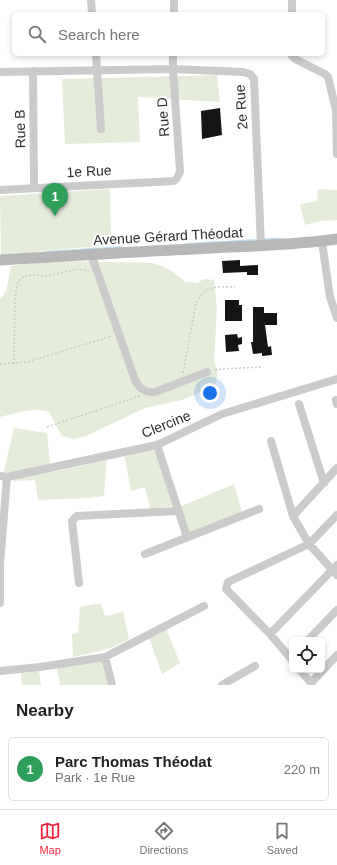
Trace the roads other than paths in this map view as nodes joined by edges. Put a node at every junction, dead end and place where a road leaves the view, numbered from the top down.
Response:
1 (90, 0) edge
2 (174, 0) edge
3 (292, 0) edge
4 (92, 12) edge
5 (174, 12) edge
6 (292, 12) edge
7 (96, 56) edge
8 (173, 56) edge
9 (292, 56) edge
10 (173, 69) junction
11 (98, 70) junction
12 (33, 71) junction
13 (0, 72) edge
14 (336, 110) edge
15 (101, 129) dead end
16 (337, 154) edge
17 (178, 178) joint
18 (34, 187) junction
19 (0, 190) edge
20 (337, 239) edge
21 (322, 242) junction
22 (262, 246) junction
23 (91, 254) junction
24 (0, 260) edge
25 (337, 318) edge
26 (207, 372) road end
27 (337, 380) edge
28 (299, 404) dead end
29 (272, 441) dead end
30 (157, 445) junction
31 (337, 468) edge
32 (4, 476) edge
33 (324, 483) junction
34 (259, 510) dead end
35 (178, 511) junction
36 (337, 515) edge
37 (293, 516) junction
38 (187, 537) junction
39 (309, 544) junction
40 (145, 554) dead end
41 (335, 570) edge
42 (79, 583) dead end
43 (0, 603) edge
44 (204, 606) dead end
45 (337, 610) edge
46 (270, 634) junction
47 (311, 637) edge
48 (289, 656) edge
49 (337, 656) edge
50 (105, 657) junction
51 (255, 666) dead end
52 (325, 668) edge
53 (0, 671) edge
54 (303, 673) edge
55 (321, 673) edge
56 (112, 685) edge
57 (222, 685) edge

1 - 4 street
2 - 5 street
3 - 6 street
7 - 11 street
8 - 10 street, Rue D
9 - 14 street
10 - 11 street, 2e Rue
10 - 17 street, Rue D
10 - 22 street, 2e Rue
11 - 12 street, 2e Rue
11 - 15 street
12 - 13 street, 2e Rue
12 - 18 street, Rue B
14 - 16 street
17 - 18 street, 1e Rue
18 - 19 street, 1e Rue
20 - 21 street, Avenue Gérard Théodat
21 - 22 street, Avenue Gérard Théodat
21 - 25 street
22 - 23 street, Avenue Gérard Théodat
23 - 24 street, Avenue Gérard Théodat
23 - 26 street
27 - 30 street, Clercine
28 - 33 street
29 - 37 street
30 - 32 street, Clercine
30 - 35 street
31 - 33 street
32 - 43 street
33 - 37 street
34 - 38 street
35 - 38 street
35 - 42 street
36 - 39 street
37 - 39 street
38 - 40 street
39 - 41 street
39 - 46 street
41 - 46 street
44 - 50 street
45 - 47 street
46 - 48 street
49 - 52 street
50 - 53 street
50 - 56 street
51 - 57 street
54 - 55 street

